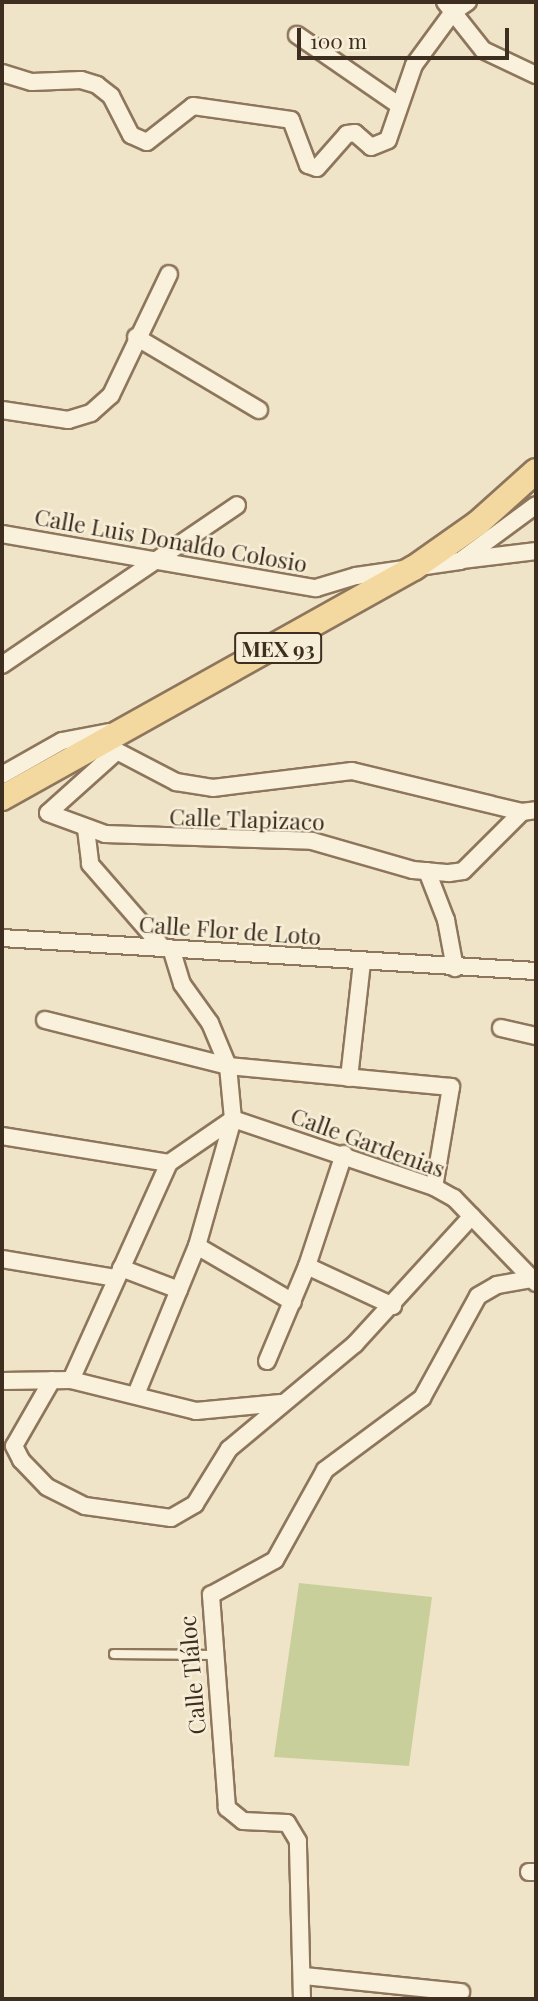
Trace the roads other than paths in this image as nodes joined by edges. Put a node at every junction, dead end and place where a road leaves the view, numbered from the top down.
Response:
1 (468, 2) edge
2 (449, 7) edge
3 (297, 35) dead end
4 (2, 73) edge
5 (536, 75) edge
6 (397, 104) junction
7 (169, 274) dead end
8 (136, 337) junction
9 (2, 410) edge
10 (258, 410) dead end
11 (536, 471) edge
12 (237, 505) dead end
13 (536, 505) edge
14 (2, 534) edge
15 (536, 551) edge
16 (460, 561) junction
17 (155, 562) junction
18 (414, 568) junction
19 (2, 665) edge
20 (113, 741) junction
21 (3, 787) edge
22 (529, 811) edge
23 (86, 828) junction
24 (427, 871) junction
25 (2, 939) edge
26 (167, 949) junction
27 (362, 962) junction
28 (455, 968) junction
29 (536, 971) edge
30 (45, 1020) dead end
31 (501, 1028) dead end
32 (536, 1036) edge
33 (228, 1066) junction
34 (349, 1078) junction
35 (233, 1119) junction
36 (2, 1136) edge
37 (344, 1154) junction
38 (169, 1163) junction
39 (434, 1187) junction
40 (472, 1216) junction
41 (197, 1246) junction
42 (2, 1259) edge
43 (307, 1266) junction
44 (118, 1273) junction
45 (534, 1281) edge
46 (179, 1290) junction
47 (293, 1302) junction
48 (393, 1306) junction
49 (267, 1361) dead end
50 (52, 1380) junction
51 (71, 1380) junction
52 (2, 1381) edge
53 (137, 1392) junction
54 (281, 1403) junction
55 (114, 1654) dead end
56 (212, 1655) junction
57 (305, 1976) junction
58 (461, 1992) dead end
59 (302, 1999) edge

1 - 2 street
2 - 5 street
2 - 6 street
3 - 6 street
4 - 6 street
7 - 8 street
8 - 9 street
8 - 10 street
11 - 18 main road, MEX 93
12 - 17 street
13 - 16 street
14 - 17 street, Calle Luis Donaldo Colosio
15 - 16 street, Calle Luis Donaldo Colosio
16 - 18 street, Calle Luis Donaldo Colosio
17 - 18 street, Calle Luis Donaldo Colosio
17 - 19 street
18 - 20 main road, MEX 93
20 - 21 main road, MEX 93
20 - 22 street
20 - 23 street, Calle Tlapizaco
22 - 24 street, Calle Tlapizaco
23 - 24 street, Calle Tlapizaco
23 - 26 street
24 - 28 street
25 - 26 street, Calle Flor de Loto
26 - 27 street, Calle Flor de Loto
26 - 33 street
27 - 28 street, Calle Flor de Loto
27 - 34 street
28 - 29 street, Calle Flor de Loto
30 - 33 street
31 - 32 street
33 - 34 street
33 - 35 street
34 - 39 street
35 - 37 street, Calle Gardenias
35 - 38 street
35 - 41 street
36 - 38 street
37 - 39 street, Calle Gardenias
37 - 43 street
38 - 44 street
39 - 40 street, Calle Gardenias
40 - 45 street, Calle Gardenias
40 - 48 street
41 - 46 street
41 - 47 street
42 - 44 street
43 - 47 street
43 - 48 street
44 - 46 street
44 - 51 street
45 - 56 street, Calle Tláloc
46 - 53 street
47 - 49 street
48 - 54 street
50 - 51 street
50 - 52 street
50 - 54 street
51 - 53 street
53 - 54 street
55 - 56 lane
56 - 57 street, Calle Tláloc
57 - 58 street
57 - 59 street, Calle Tláloc

